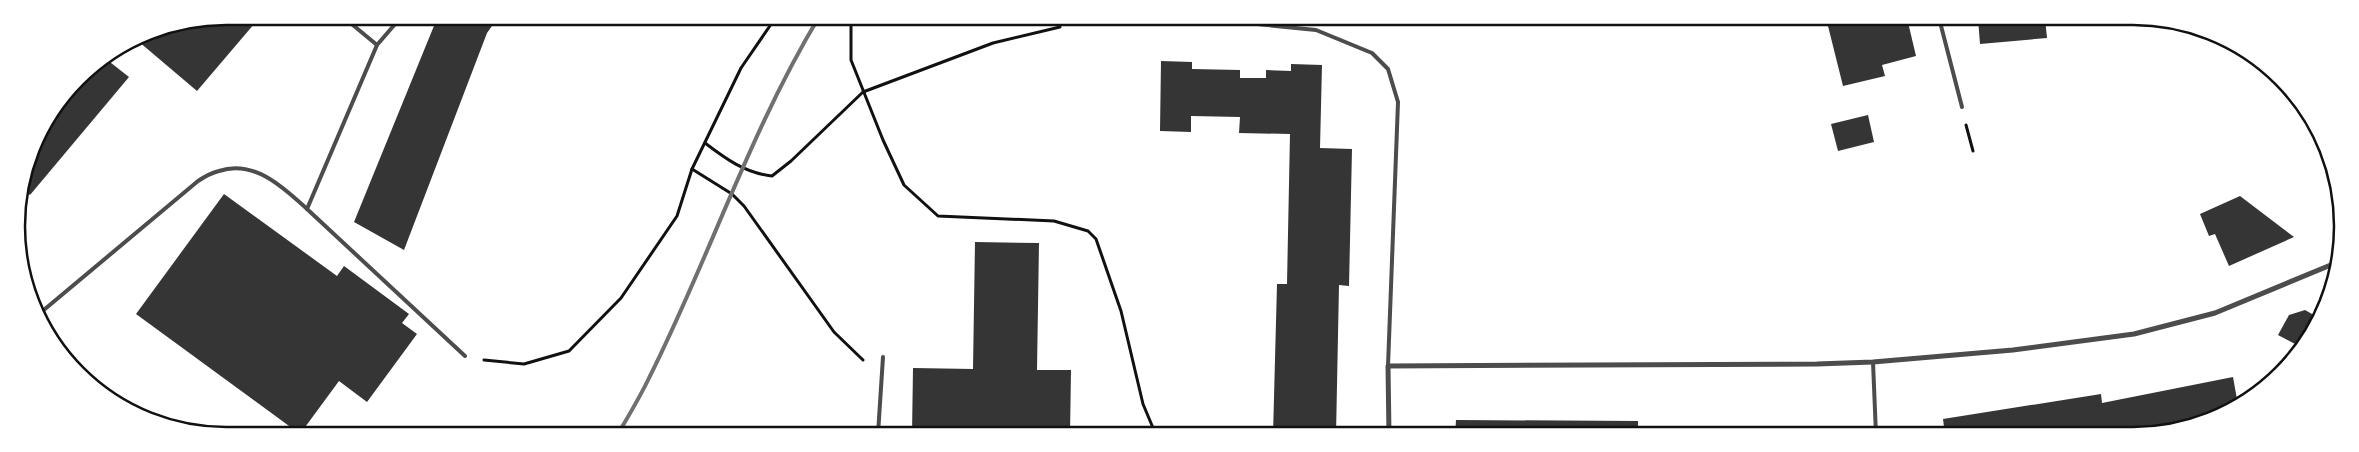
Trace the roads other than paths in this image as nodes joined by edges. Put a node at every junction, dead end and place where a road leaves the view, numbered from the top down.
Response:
1 (353, 25) edge
2 (394, 25) edge
3 (1266, 25) edge
4 (1941, 25) edge
5 (377, 45) junction
6 (1962, 107) road end
7 (307, 209) junction
8 (2330, 267) edge
9 (44, 310) edge
10 (465, 356) road end
11 (883, 357) dead end
12 (1873, 362) junction
13 (1388, 366) junction
14 (879, 427) edge
15 (1389, 427) edge
16 (1876, 427) edge

1 - 5 lane
2 - 5 lane
3 - 13 lane
4 - 6 lane
5 - 7 lane
7 - 9 lane
7 - 10 lane
8 - 12 street
11 - 14 lane
12 - 13 street
12 - 16 lane
13 - 15 street

